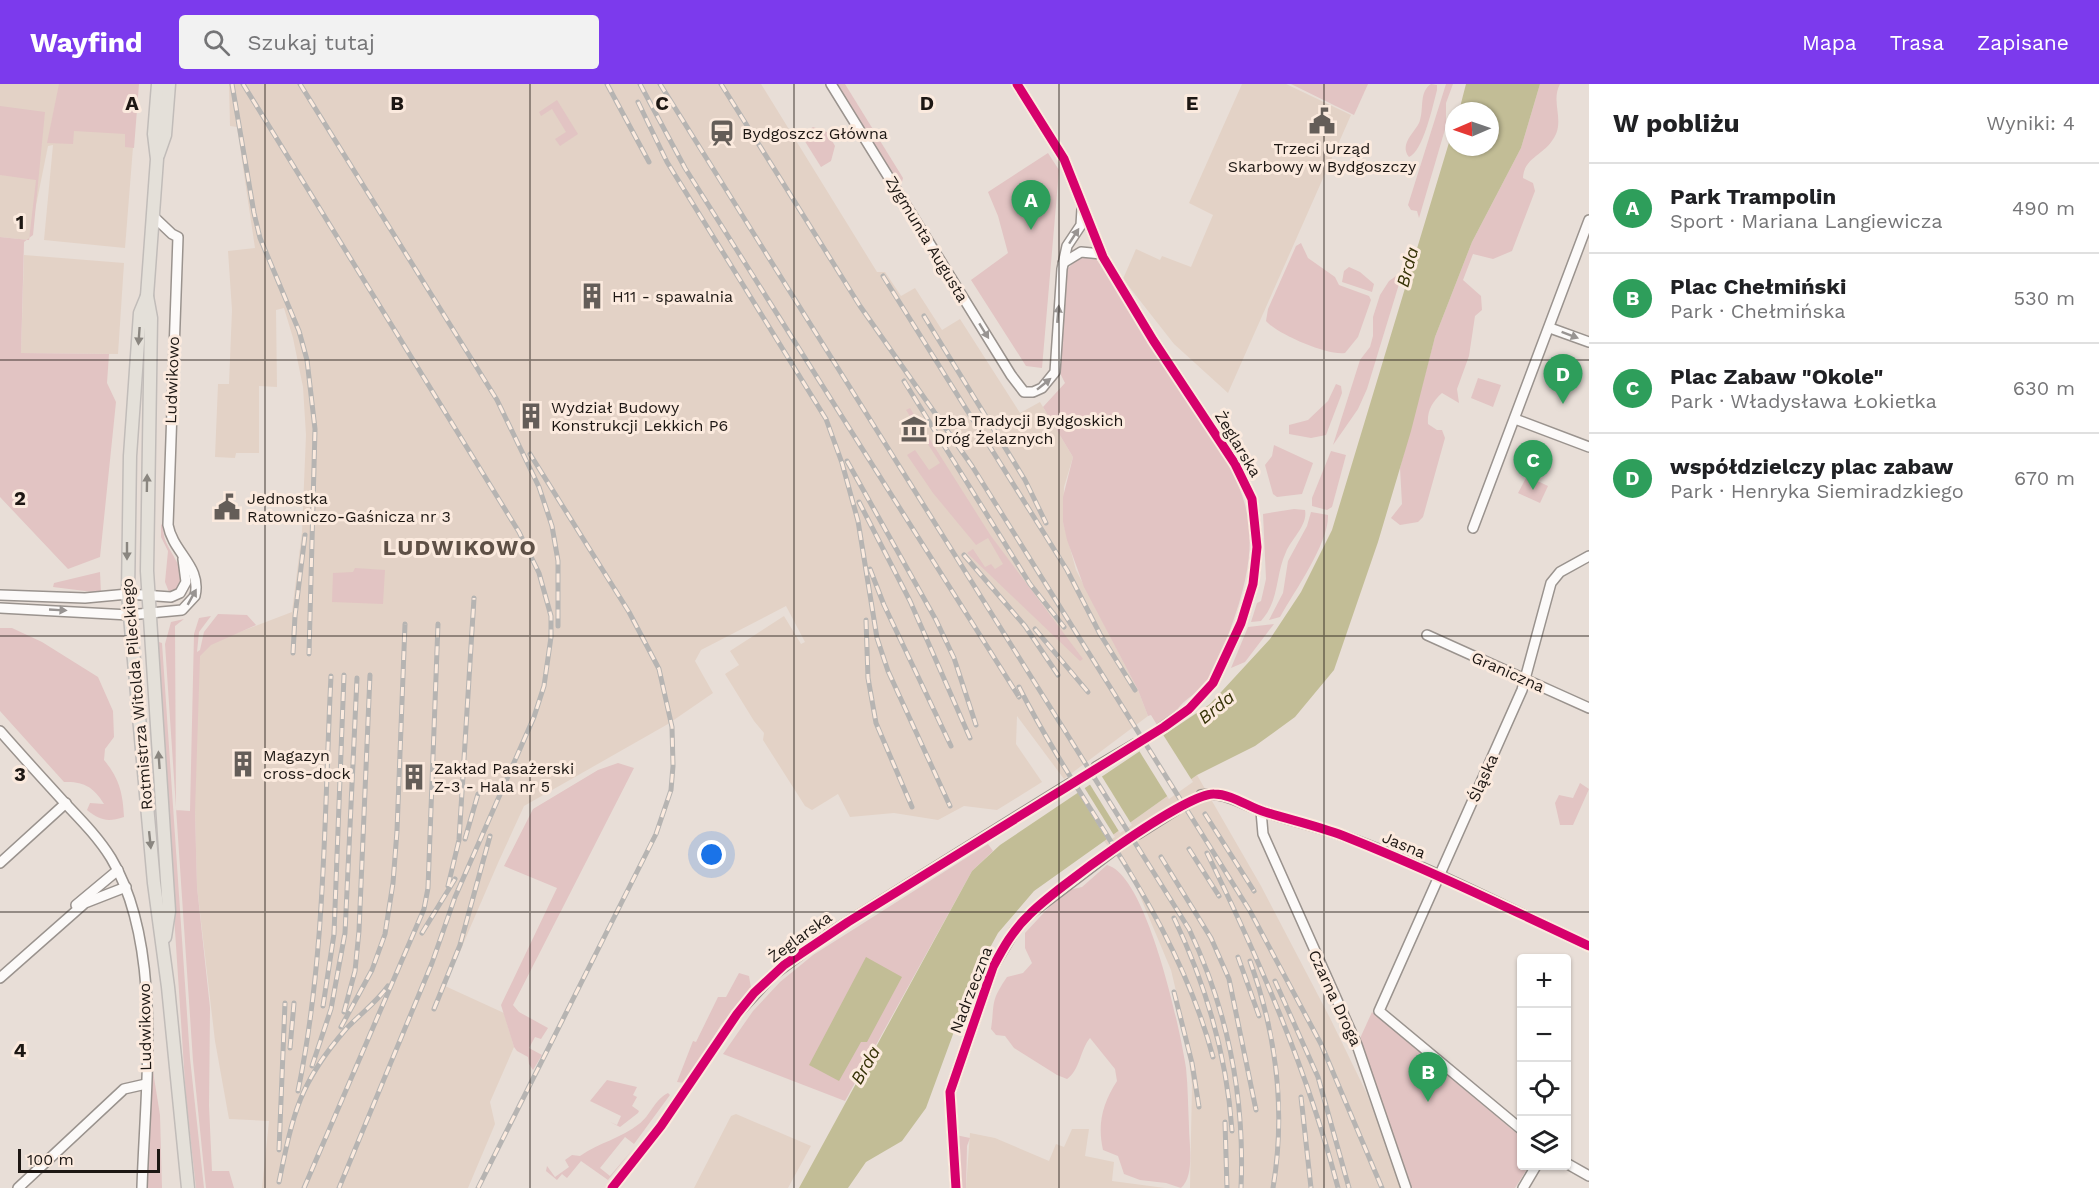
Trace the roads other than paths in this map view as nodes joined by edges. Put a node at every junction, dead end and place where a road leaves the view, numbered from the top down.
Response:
1 (158, 84) edge
2 (169, 84) edge
3 (831, 84) edge
4 (1017, 84) edge
5 (157, 159) junction
6 (1082, 209) junction
7 (153, 216) junction
8 (1589, 220) edge
9 (1587, 233) edge
10 (1102, 254) junction
11 (1063, 263) junction
12 (147, 296) junction
13 (1550, 328) junction
14 (1589, 342) edge
15 (1515, 419) junction
16 (1589, 447) edge
17 (1473, 528) dead end
18 (181, 554) junction
19 (1589, 556) edge
20 (0, 594) edge
21 (128, 594) junction
22 (148, 596) junction
23 (0, 608) edge
24 (149, 614) junction
25 (129, 615) junction
26 (1427, 635) dead end
27 (1526, 681) junction
28 (1589, 708) edge
29 (1160, 729) tunnel mouth
30 (0, 731) edge
31 (1135, 744) tunnel mouth
32 (1096, 767) tunnel mouth
33 (1072, 782) tunnel mouth
34 (1201, 795) tunnel mouth
35 (66, 803) junction
36 (1176, 810) tunnel mouth
37 (1261, 811) junction
38 (1138, 834) tunnel mouth
39 (1114, 850) tunnel mouth
40 (0, 863) edge
41 (118, 870) junction
42 (1439, 876) junction
43 (126, 886) junction
44 (70, 914) junction
45 (1589, 946) edge
46 (164, 950) junction
47 (0, 978) edge
48 (146, 1084) junction
49 (1517, 1127) edge
50 (1571, 1166) edge
51 (1534, 1170) edge
52 (1589, 1176) edge
53 (18, 1188) edge
54 (142, 1188) edge
55 (188, 1188) edge
56 (612, 1188) edge
57 (956, 1188) edge
58 (1406, 1188) edge
59 (1523, 1188) edge

1 - 5 main road, Rotmistrza Witolda Pileckiego
2 - 5 main road, Rotmistrza Witolda Pileckiego
3 -> 11 street, Zygmunta Augusta
4 - 6 street, Żeglarska
5 - 7 main road, Rotmistrza Witolda Pileckiego
6 - 10 street, Żeglarska
11 -> 6 street
7 - 12 main road, Rotmistrza Witolda Pileckiego
7 - 18 street, Ludwikowo
8 - 9 street
9 - 13 street
10 - 11 street
10 - 29 street, Żeglarska
12 -> 21 main road, Rotmistrza Witolda Pileckiego
22 -> 12 main road, Rotmistrza Witolda Pileckiego
13 -> 14 street
13 - 15 street
15 - 16 street
15 - 17 street
18 - 22 street, Ludwikowo
24 -> 18 street, Ludwikowo
19 - 27 street, Śląska
20 - 21 street, Ludwikowo
21 - 22 street, Ludwikowo
21 - 25 main road, Rotmistrza Witolda Pileckiego
22 - 24 main road, Rotmistrza Witolda Pileckiego
23 -> 25 street, Ludwikowo
24 - 25 street, Ludwikowo
46 -> 24 main road, Rotmistrza Witolda Pileckiego
25 -> 46 main road, Rotmistrza Witolda Pileckiego
26 - 27 street, Graniczna
27 - 28 street, Graniczna
27 - 42 street, Śląska
30 - 35 street, Ludwikowo
31 - 32 street
33 - 56 street, Żeglarska
34 - 37 street, Jasna
35 - 40 street
35 - 41 street, Ludwikowo
36 - 38 street
37 - 42 street, Jasna
37 - 58 street, Czarna Droga
39 - 57 street, Nadrzeczna
41 - 43 street, Ludwikowo
41 - 44 street
42 - 45 street, Jasna
42 - 49 street, Śląska
43 - 44 street
43 - 48 street, Ludwikowo
44 - 47 street
46 - 55 main road, Rotmistrza Witolda Pileckiego
48 - 53 street
48 - 54 street, Ludwikowo
50 - 52 street
51 - 59 street

